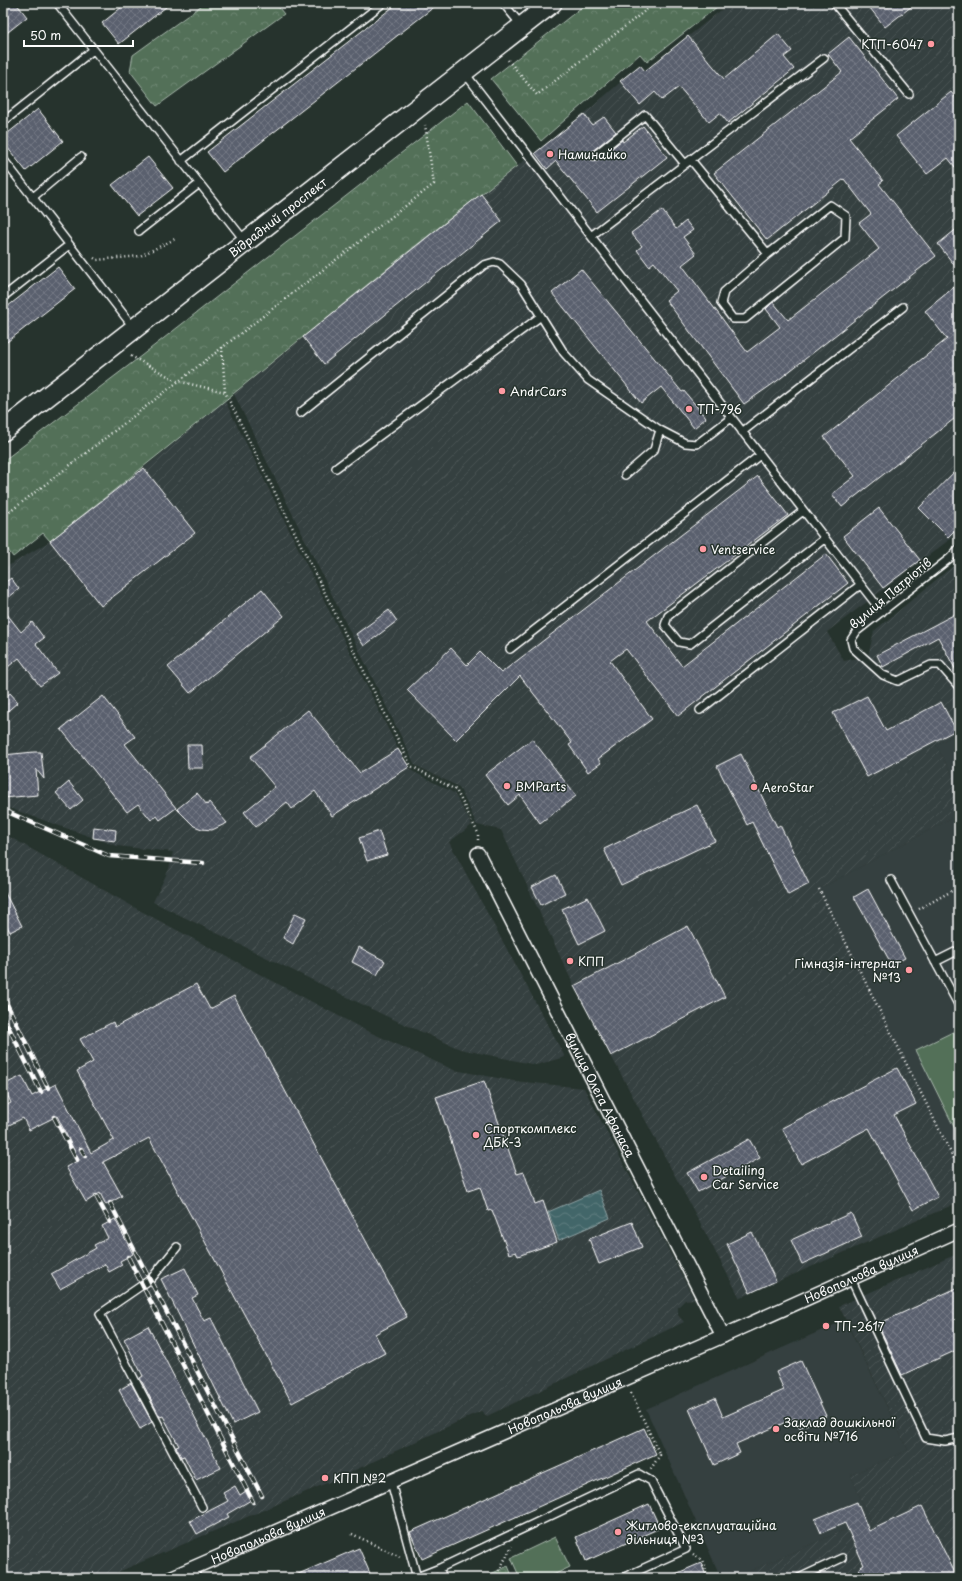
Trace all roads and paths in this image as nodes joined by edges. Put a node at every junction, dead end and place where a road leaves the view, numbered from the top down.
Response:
1 (57, 3) edge
2 (383, 3) edge
3 (503, 3) edge
4 (552, 3) edge
5 (655, 3) edge
6 (834, 3) edge
7 (523, 26) junction
8 (93, 50) junction
9 (824, 58) dead end
10 (508, 60) dead end
11 (464, 72) junction
12 (909, 94) dead end
13 (3, 122) edge
14 (425, 124) dead end
15 (594, 156) dead end
16 (81, 157) dead end
17 (3, 159) edge
18 (181, 161) junction
19 (688, 162) junction
20 (199, 184) junction
21 (32, 198) junction
22 (139, 231) dead end
23 (591, 236) junction
24 (175, 239) dead end
25 (245, 241) junction
26 (69, 245) junction
27 (768, 254) junction
28 (3, 297) edge
29 (903, 307) dead end
30 (541, 316) junction
31 (135, 328) junction
32 (222, 347) junction
33 (131, 356) dead end
34 (177, 381) junction
35 (225, 392) junction
36 (300, 412) dead end
37 (731, 418) junction
38 (660, 430) junction
39 (3, 431) edge
40 (742, 432) junction
41 (760, 455) junction
42 (336, 468) dead end
43 (625, 475) dead end
44 (3, 506) edge
45 (11, 511) junction
46 (803, 511) junction
47 (3, 517) edge
48 (824, 539) junction
49 (959, 548) edge
50 (860, 585) junction
51 (882, 612) junction
52 (510, 649) dead end
53 (959, 686) edge
54 (700, 710) dead end
55 (478, 854) joint
56 (891, 880) dead end
57 (959, 887) edge
58 (819, 889) dead end
59 (909, 914) junction
60 (959, 950) edge
61 (935, 962) junction
62 (959, 1006) edge
63 (959, 1169) edge
64 (959, 1230) edge
65 (177, 1247) dead end
66 (850, 1279) junction
67 (723, 1336) junction
68 (631, 1393) dead end
69 (959, 1438) edge
70 (645, 1478) junction
71 (391, 1482) junction
72 (202, 1507) dead end
73 (520, 1531) junction
74 (352, 1534) dead end
75 (686, 1549) junction
76 (842, 1558) dead end
77 (413, 1563) junction
78 (440, 1568) junction
79 (195, 1573) edge
80 (170, 1578) edge
81 (417, 1578) edge
82 (442, 1578) edge
83 (496, 1578) edge
84 (622, 1578) edge
85 (709, 1578) edge
86 (799, 1578) edge

1 - 8 lane
2 - 18 lane
3 - 7 lane
4 - 7 main road, Відрадний проспект
5 - 10 path
6 - 12 lane
7 - 11 main road, Відрадний проспект
8 - 13 lane
8 - 18 lane
9 - 19 lane
11 - 23 lane
11 - 25 main road, Відрадний проспект
14 - 32 path
15 - 19 lane
16 - 21 lane
17 - 21 lane
18 - 20 lane
19 - 23 lane
19 - 27 lane
20 - 22 lane
20 - 25 lane
21 - 26 lane
23 - 37 lane
24 - 26 path
25 - 31 main road, Відрадний проспект
26 - 28 lane
26 - 31 lane
27 - 27 lane
29 - 40 lane
30 - 36 lane
30 - 38 lane
30 - 42 lane
31 - 39 main road, Відрадний проспект
32 - 34 path
32 - 35 path
33 - 34 path
34 - 35 path
34 - 45 path
35 - 55 path
37 - 38 lane
37 - 40 lane
38 - 43 lane
40 - 41 lane
41 - 46 lane
41 - 52 lane
44 - 45 path
45 - 47 path
46 - 48 lane
46 - 48 lane
48 - 50 lane
49 - 51 lane, вулиця Патріотів
50 - 51 lane
50 - 54 lane
51 - 53 lane, вулиця Патріотів
55 - 67 street, вулиця Олега Афанаса
56 - 59 lane
57 - 59 path
58 - 63 path
59 - 61 lane
60 - 61 lane
61 - 62 lane
64 - 66 street, Новопольова вулиця
65 - 72 lane
66 - 67 street, Новопольова вулиця
66 - 69 lane
67 - 71 street, Новопольова вулиця
68 - 70 path
70 - 73 lane
70 - 75 lane
71 - 77 lane
71 - 79 street, Новопольова вулиця
73 - 78 lane
73 - 83 path
74 - 77 path
75 - 84 lane
75 - 85 path
76 - 86 lane
77 - 81 lane
78 - 81 lane
78 - 82 lane
79 - 80 street, Новопольова вулиця

